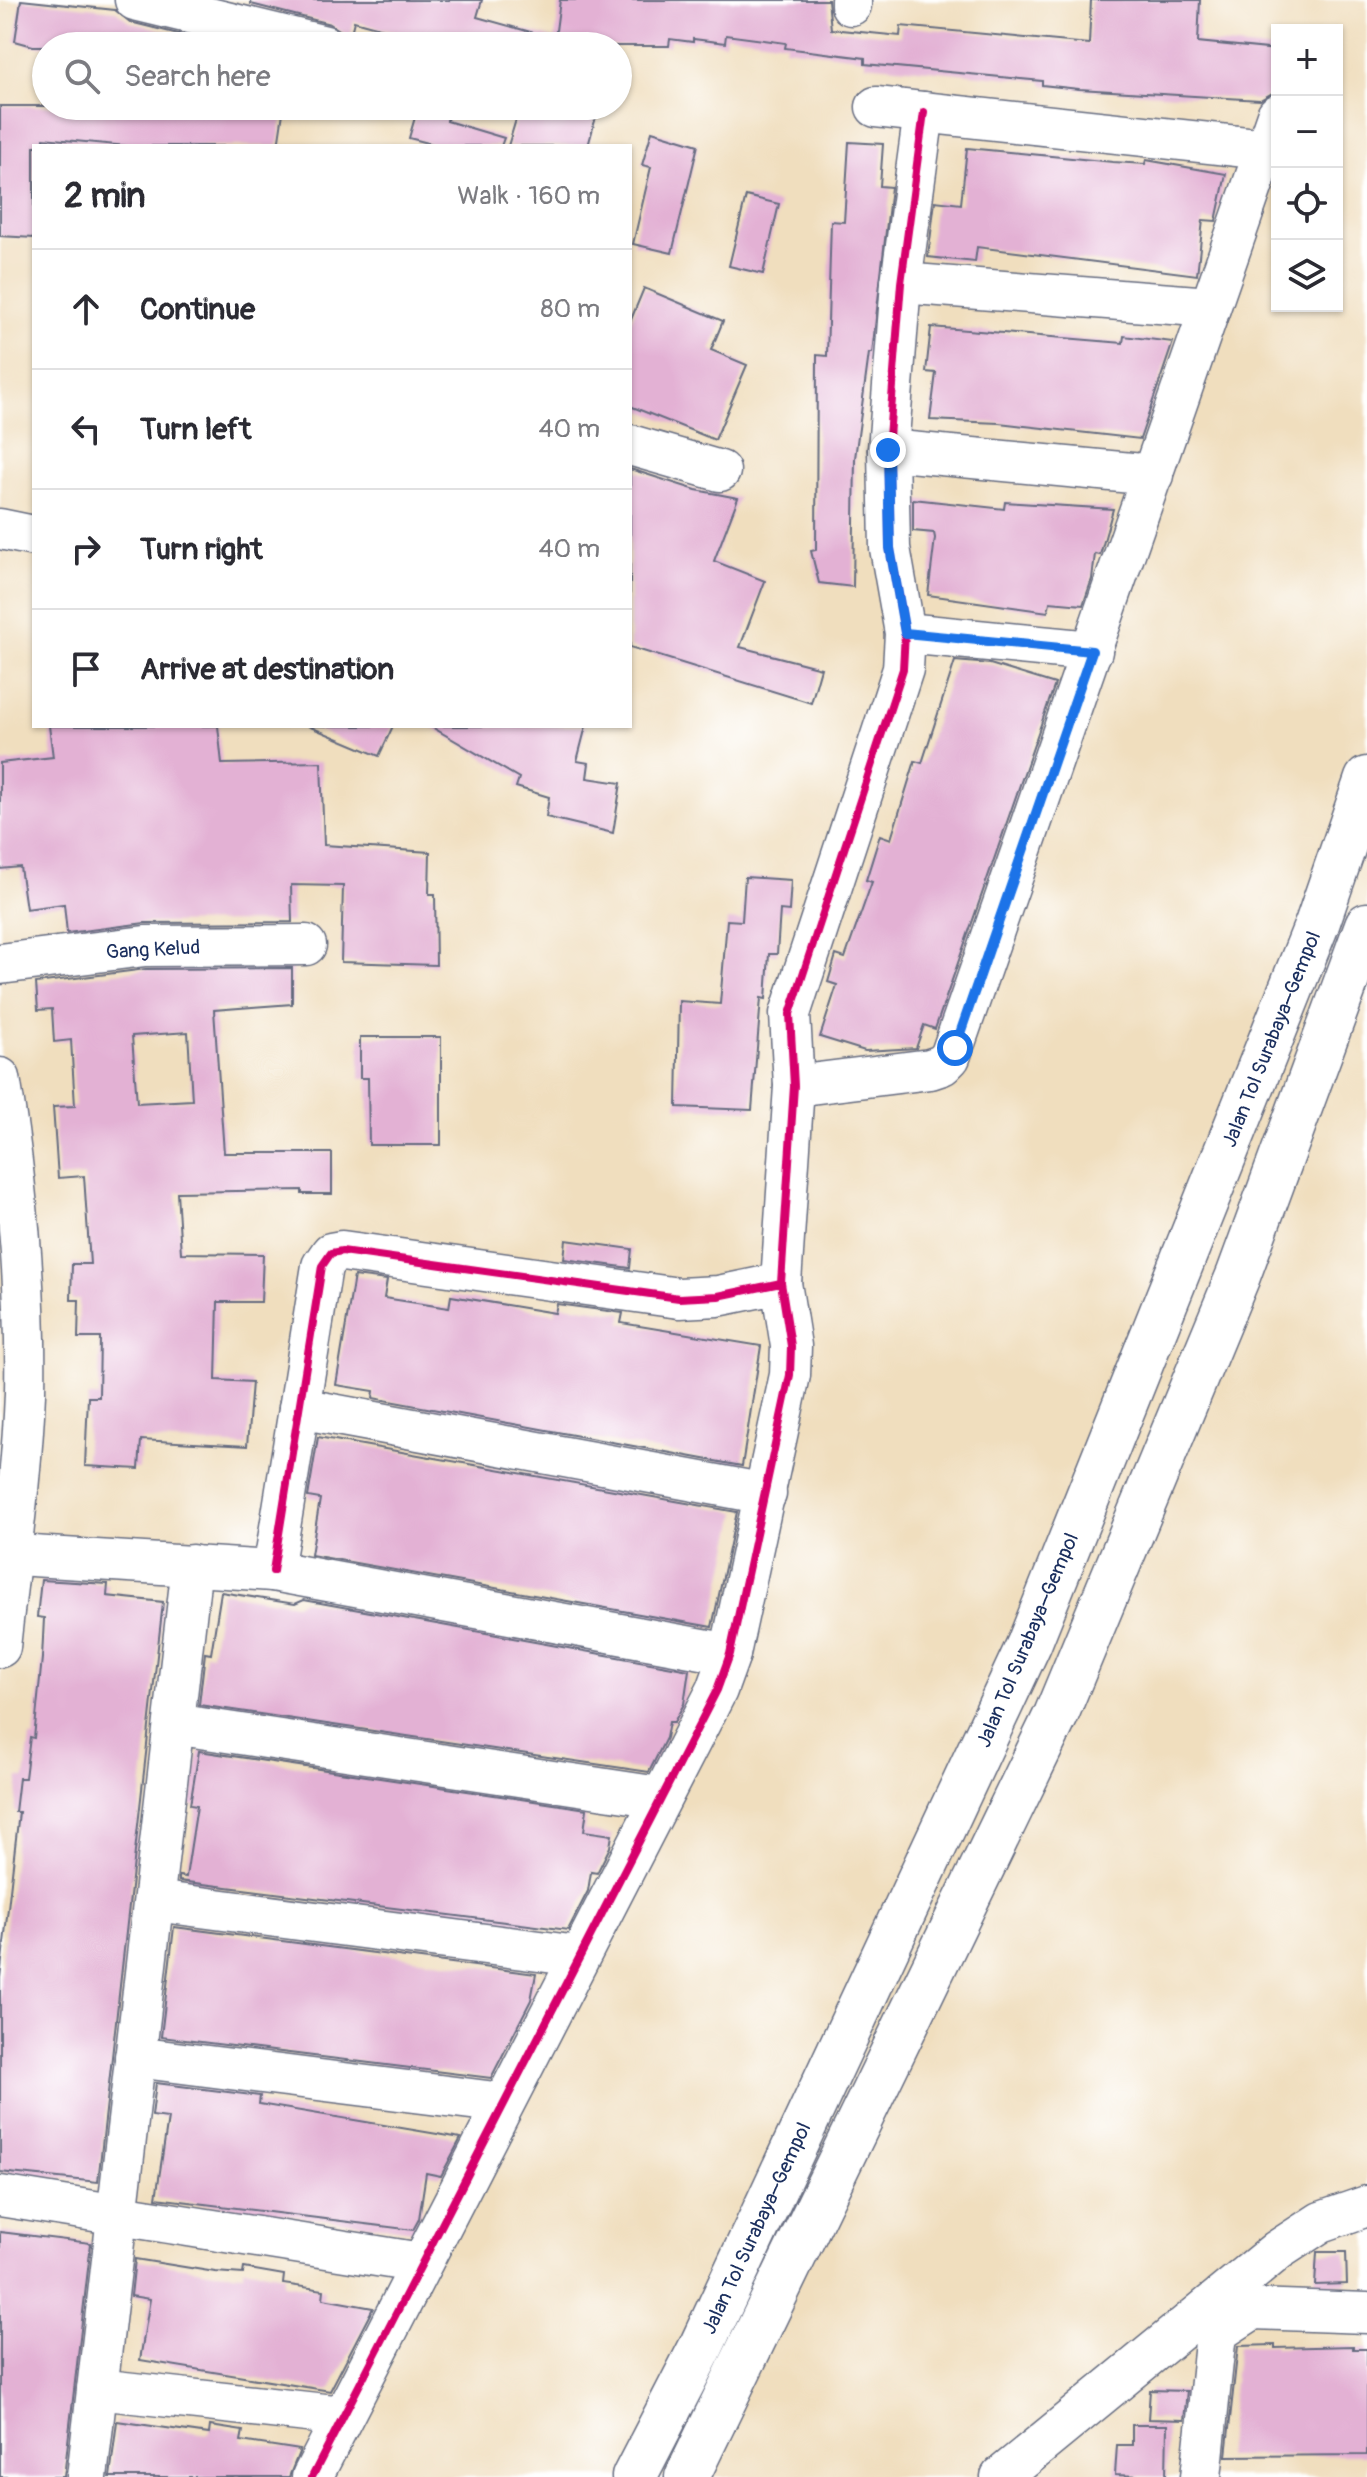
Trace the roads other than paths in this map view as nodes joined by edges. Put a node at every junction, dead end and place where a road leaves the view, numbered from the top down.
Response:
1 (135, 0) edge
2 (267, 32) edge
3 (876, 107) dead end
4 (924, 112) junction
5 (1271, 132) edge
6 (901, 283) junction
7 (1210, 307) junction
8 (632, 446) edge
9 (888, 450) junction
10 (720, 471) dead end
11 (1153, 475) junction
12 (0, 529) edge
13 (32, 536) edge
14 (905, 633) junction
15 (1092, 651) junction
16 (1367, 779) edge
17 (1367, 925) edge
18 (306, 945) dead end
19 (0, 964) edge
20 (0, 1078) edge
21 (794, 1086) junction
22 (781, 1283) junction
23 (12, 1394) edge
24 (299, 1408) junction
25 (766, 1494) junction
26 (5, 1554) edge
27 (192, 1565) junction
28 (273, 1571) junction
29 (0, 1647) edge
30 (730, 1654) junction
31 (174, 1724) junction
32 (659, 1797) junction
33 (154, 1901) junction
34 (578, 1956) junction
35 (135, 2057) junction
36 (503, 2103) junction
37 (0, 2196) edge
38 (1367, 2206) edge
39 (118, 2215) junction
40 (421, 2263) junction
41 (1367, 2313) edge
42 (1212, 2320) junction
43 (97, 2389) junction
44 (343, 2416) junction
45 (1012, 2473) edge
46 (87, 2477) edge
47 (312, 2477) edge
48 (634, 2477) edge
49 (687, 2477) edge
50 (1201, 2477) edge

1 - 2 street
3 - 4 street
4 - 5 street
4 - 6 street
5 - 7 street
6 - 7 street
6 - 9 street
7 - 11 street
8 - 10 street
9 - 11 street
9 - 14 street
11 - 15 street
12 - 13 street
14 - 15 street
14 - 21 street
15 - 21 street
16 - 48 highway, Jalan Tol Surabaya–Gempol
17 - 49 highway
18 - 19 street, Gang Kelud
20 - 23 street
21 - 22 street
22 - 24 street
22 - 25 street
23 - 26 street
24 - 25 street
24 - 28 street
25 - 30 street
26 - 27 street
26 - 29 street
27 - 28 street
27 - 31 street
28 - 30 street
30 - 32 street
31 - 32 street
31 - 33 street
32 - 34 street
33 - 34 street
33 - 35 street
34 - 36 street
35 - 36 street
35 - 39 street
36 - 40 street
37 - 39 street
38 - 42 street
39 - 40 street
39 - 43 street
40 - 44 street
41 - 42 street
42 - 45 street
42 - 50 street
43 - 44 street
43 - 46 street
44 - 47 street

